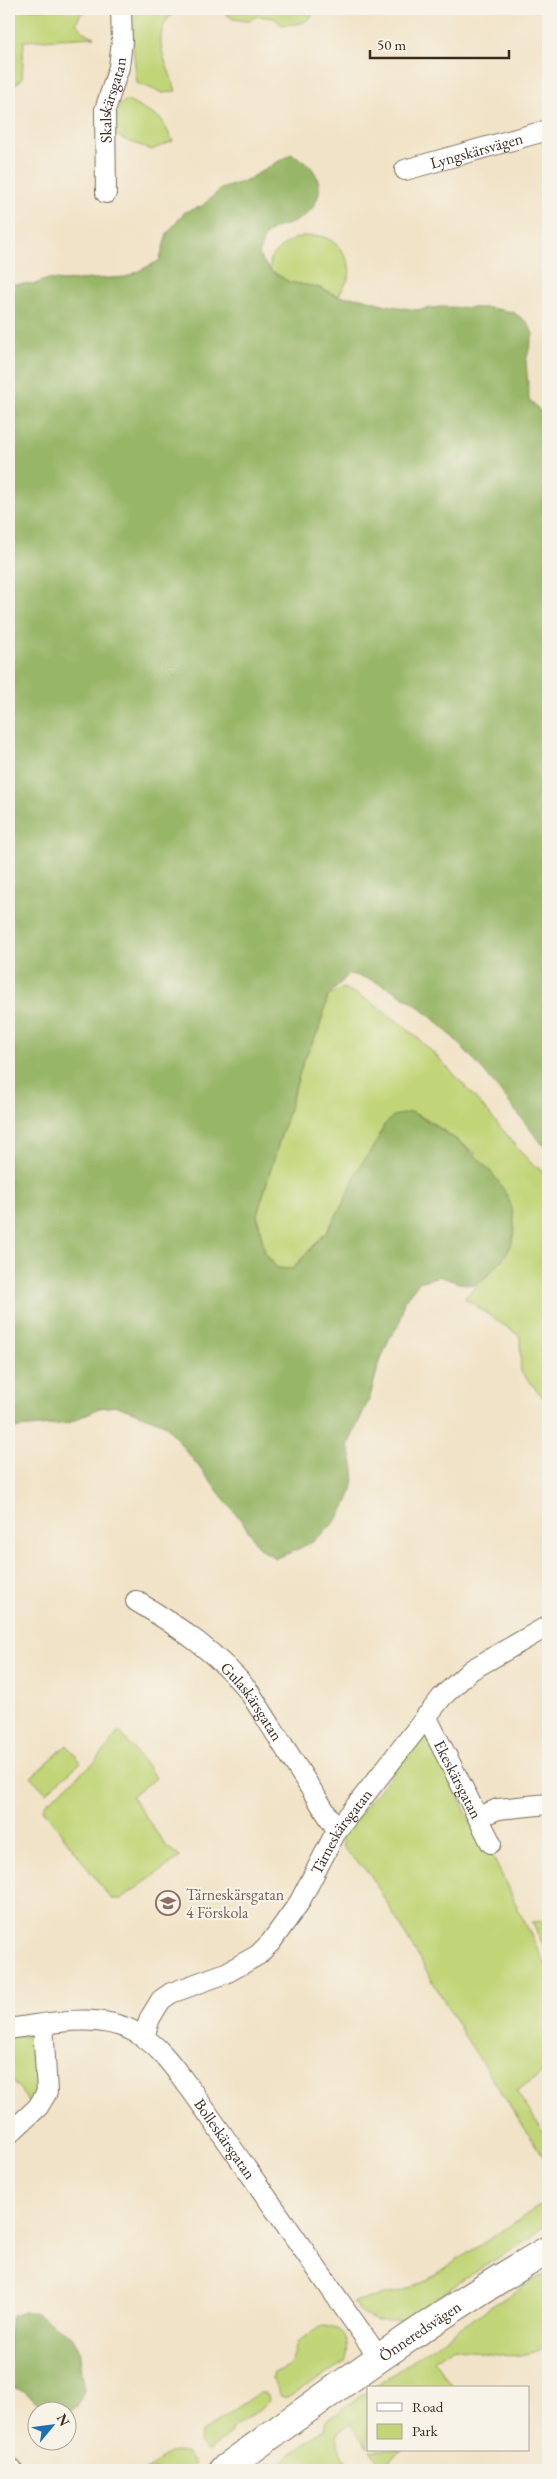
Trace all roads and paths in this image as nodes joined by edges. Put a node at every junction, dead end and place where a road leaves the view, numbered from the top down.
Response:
1 (121, 9) edge
2 (548, 130) edge
3 (405, 170) dead end
4 (106, 193) dead end
5 (136, 1601) dead end
6 (548, 1626) edge
7 (426, 1716) junction
8 (548, 1804) edge
9 (479, 1817) junction
10 (337, 1830) junction
11 (492, 1843) dead end
12 (43, 2024) junction
13 (9, 2028) edge
14 (144, 2037) junction
15 (9, 2134) edge
16 (548, 2250) edge
17 (380, 2359) junction
18 (9, 2468) edge
19 (12, 2470) edge
20 (223, 2470) edge

1 - 4 street, Skalskärsgatan
2 - 3 street, Lyngskärsvägen
5 - 10 street, Gulaskärsgatan
6 - 7 street, Tärneskärsgatan
7 - 9 street, Ekeskärsgatan
7 - 10 street, Tärneskärsgatan
8 - 9 street
9 - 11 street, Ekeskärsgatan
10 - 14 street, Tärneskärsgatan
12 - 13 street, Bolleskärsgatan
12 - 14 street, Bolleskärsgatan
12 - 15 street
14 - 17 street, Bolleskärsgatan
16 - 17 street, Önneredsvägen
17 - 20 street, Önneredsvägen
18 - 19 street

